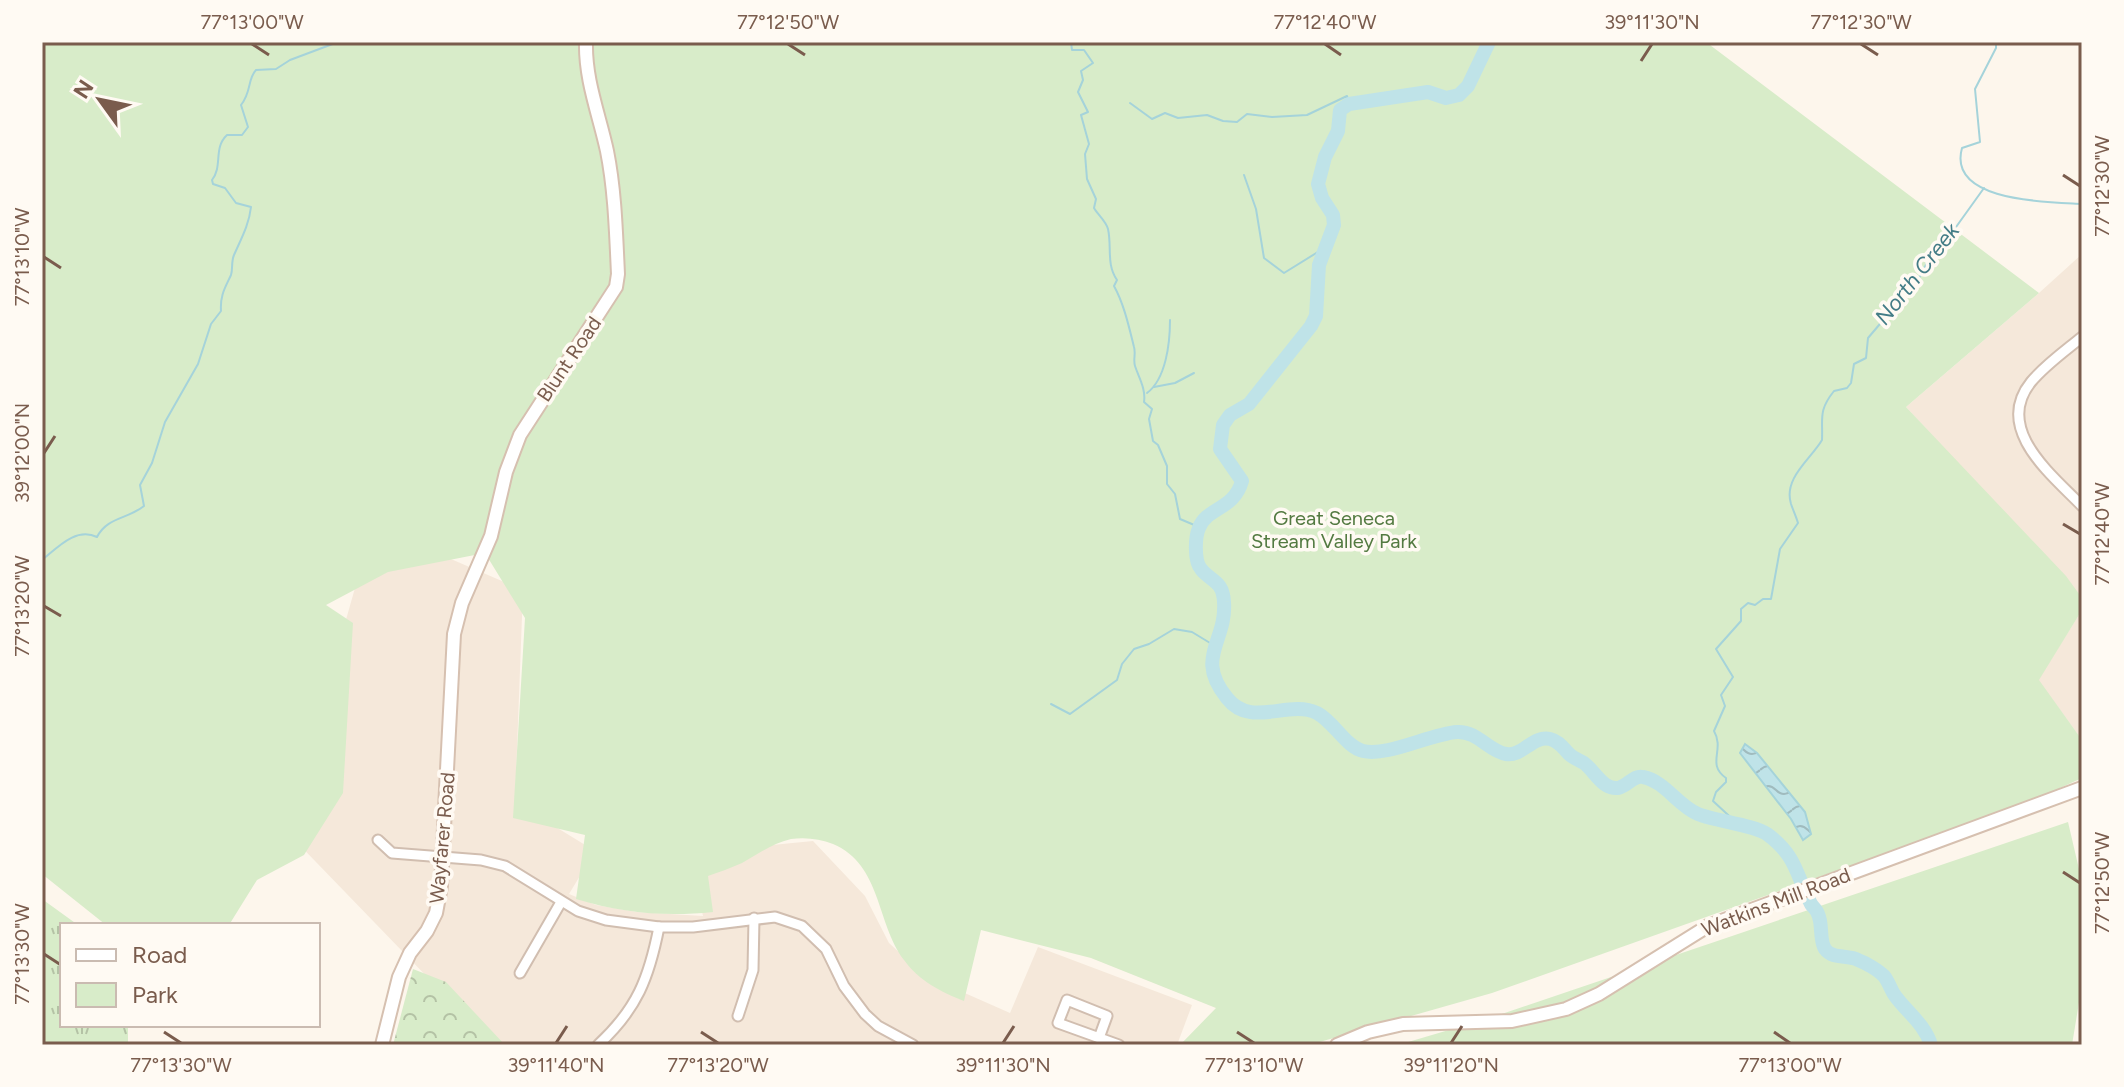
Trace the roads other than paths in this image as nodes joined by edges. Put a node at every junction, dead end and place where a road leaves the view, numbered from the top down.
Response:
1 (586, 42) edge
2 (2082, 337) edge
3 (2082, 506) edge
4 (452, 667) joint
5 (2082, 788) edge
6 (378, 840) dead end
7 (443, 857) junction
8 (561, 902) junction
9 (754, 918) junction
10 (659, 927) junction
11 (520, 973) dead end
12 (738, 1016) dead end
13 (1099, 1038) junction
14 (382, 1045) edge
15 (598, 1045) edge
16 (913, 1045) edge
17 (1119, 1045) edge
18 (1337, 1045) edge

1 - 4 street, Blunt Road
2 - 3 street
4 - 7 street, Wayfarer Road
5 - 18 street, Watkins Mill Road
6 - 7 street
7 - 8 street
7 - 14 street, Wayfarer Road
8 - 10 street
8 - 11 street
9 - 10 street
9 - 12 street
9 - 16 street
10 - 15 street
13 - 13 street
13 - 17 street

